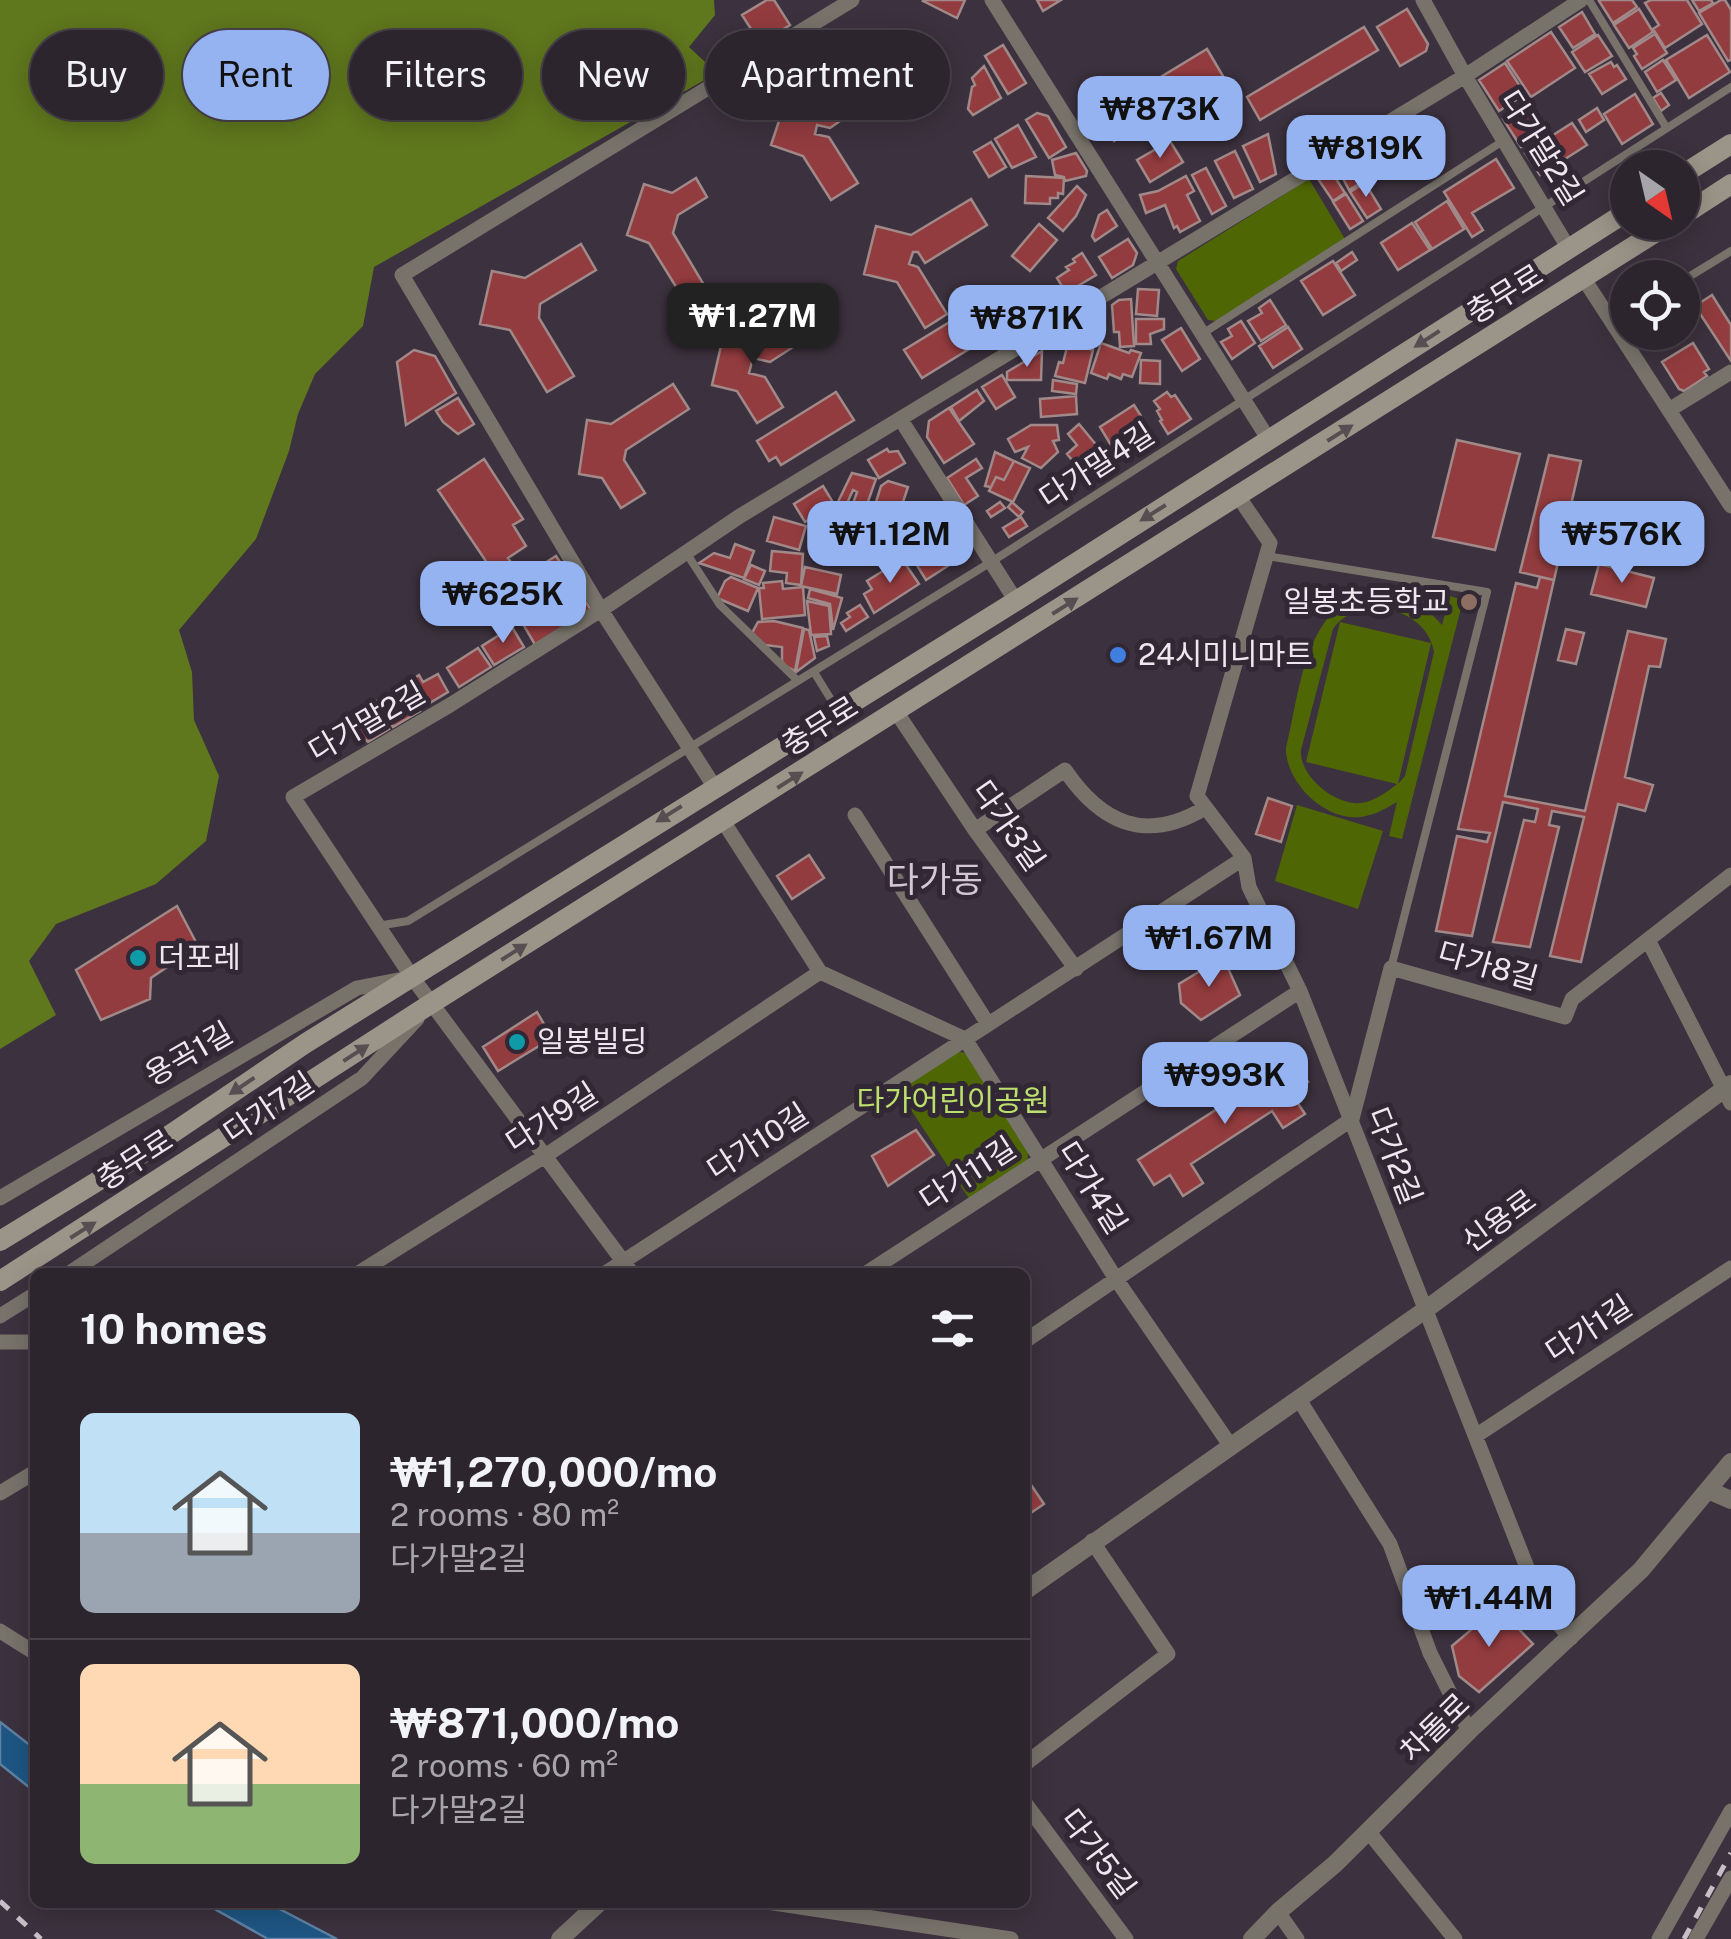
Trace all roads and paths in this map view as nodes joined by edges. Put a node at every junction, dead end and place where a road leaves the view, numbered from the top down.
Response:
1 (852, 0) edge
2 (992, 0) edge
3 (1423, 0) edge
4 (1581, 0) edge
5 (1590, 0) edge
6 (1465, 76) junction
7 (1731, 87) edge
8 (1666, 127) junction
9 (1503, 141) junction
10 (1731, 144) edge
11 (1700, 164) edge
12 (1731, 184) edge
13 (1544, 204) junction
14 (1700, 204) edge
15 (1610, 223) edge
16 (1644, 240) edge
17 (1569, 249) junction
18 (1731, 251) edge
19 (1158, 262) junction
20 (1700, 270) edge
21 (1584, 279) junction
22 (1610, 309) edge
23 (1202, 334) junction
24 (1636, 350) edge
25 (1731, 372) edge
26 (1243, 399) junction
27 (1669, 410) junction
28 (901, 420) junction
29 (1269, 440) junction
30 (1238, 496) junction
31 (1731, 506) edge
32 (686, 552) junction
33 (1267, 556) junction
34 (991, 562) junction
35 (1016, 600) junction
36 (600, 610) junction
37 (814, 672) junction
38 (798, 681) junction
39 (838, 711) junction
40 (897, 713) junction
41 (691, 747) junction
42 (714, 786) junction
43 (1205, 808) junction
44 (855, 815) dead end
45 (723, 822) junction
46 (976, 830) junction
47 (1244, 858) junction
48 (1731, 874) edge
49 (376, 926) junction
50 (1648, 940) junction
51 (1391, 968) junction
52 (1076, 969) junction
53 (820, 972) junction
54 (412, 977) junction
55 (1300, 991) junction
56 (432, 1004) junction
57 (988, 1024) junction
58 (965, 1039) junction
59 (1729, 1092) edge
60 (1352, 1119) junction
61 (545, 1156) junction
62 (1042, 1158) junction
63 (0, 1198) edge
64 (0, 1241) edge
65 (627, 1267) edge
66 (83, 1268) edge
67 (366, 1268) edge
68 (874, 1268) edge
69 (1731, 1268) edge
70 (1116, 1279) junction
71 (0, 1281) edge
72 (30, 1297) edge
73 (1425, 1310) junction
74 (0, 1316) edge
75 (1030, 1338) edge
76 (0, 1342) edge
77 (30, 1342) edge
78 (1298, 1398) junction
79 (1478, 1435) junction
80 (1230, 1445) junction
81 (1731, 1462) edge
82 (30, 1475) edge
83 (1710, 1491) junction
84 (0, 1493) edge
85 (1731, 1500) edge
86 (1092, 1541) junction
87 (1030, 1587) edge
88 (0, 1632) edge
89 (30, 1636) edge
90 (1571, 1638) junction
91 (18, 1644) junction
92 (30, 1650) edge
93 (1470, 1731) junction
94 (1030, 1760) edge
95 (1030, 1810) edge
96 (1731, 1812) edge
97 (1368, 1831) junction
98 (1731, 1878) edge
99 (594, 1908) edge
100 (824, 1908) edge
101 (1278, 1912) junction
102 (560, 1939) edge
103 (1012, 1939) edge
104 (1126, 1939) edge
105 (1252, 1939) edge
106 (1298, 1939) edge
107 (1455, 1939) edge
108 (1658, 1939) edge
109 (1696, 1939) edge

1 - 36 street
2 - 19 street
3 - 6 street, 다가말2길
4 - 6 street, 다가말2길
5 - 8 lane
6 - 9 street, 다가말2길
6 - 19 street, 다가말2길
7 - 8 lane, 다가말4길
8 - 13 lane, 다가말4길
9 - 13 street, 다가말2길
9 - 23 lane
10 - 11 main road
12 - 14 main road
13 - 17 street, 다가말2길
13 - 26 lane, 다가말4길
15 - 17 main road, 충무로
16 - 21 main road, 충무로
17 -> 29 main road, 충무로
18 - 20 lane
19 - 23 street
19 - 28 street, 다가말2길
21 - 22 street
30 -> 21 main road, 충무로
23 - 26 street
24 - 27 street
25 - 27 street
26 - 29 street
26 - 34 lane, 다가말4길
27 - 31 street
28 - 32 street, 다가말2길
28 - 34 street
29 -> 35 main road, 충무로
30 - 33 street
40 -> 30 main road, 충무로
32 - 36 street, 다가말2길
32 - 38 lane
33 - 43 street
33 - 51 lane
34 - 35 street
34 - 37 lane, 다가말4길
35 - 39 main road, 충무로
36 - 41 street
36 - 49 street, 다가말2길
37 - 38 lane, 다가말4길
37 - 39 lane
38 - 41 lane, 다가말4길
39 - 42 main road, 충무로
45 -> 40 main road, 충무로
40 - 46 street, 다가3길
41 - 42 street
41 - 49 lane, 다가말4길
42 -> 54 main road, 충무로
43 - 46 street
43 - 47 street, 다가2길
44 - 57 street
45 - 53 street
56 -> 45 main road, 충무로
46 - 52 street, 다가3길
47 - 52 street, 다가10길
47 - 55 street, 다가2길
48 - 50 street, 다가8길
49 - 54 street, 다가말2길
50 - 51 street, 다가8길
50 - 59 street
51 - 60 street, 다가8길
52 - 57 street, 다가10길
53 - 58 street
53 - 61 street, 다가9길
54 - 56 street
54 - 63 street, 용곡1길
54 -> 64 main road, 충무로
55 - 60 street, 다가2길
55 - 62 street, 다가11길
56 - 61 street
56 - 66 street, 다가7길
71 -> 56 main road, 충무로
57 - 58 street, 다가10길
58 - 62 street, 다가4길
58 - 65 street, 다가10길
59 - 73 street, 신용로
60 - 70 street
60 - 73 street, 다가2길
61 - 65 street
61 - 67 street, 다가9길
62 - 68 street, 다가11길
62 - 70 street, 다가4길
69 - 79 street, 다가1길
70 - 75 street
70 - 80 street, 다가4길
72 - 74 street
73 - 78 street, 신용로
73 - 79 street, 다가2길
76 - 77 street
78 - 80 street, 신용로
78 - 93 street
79 - 90 street, 다가2길
80 - 86 street, 신용로
81 - 83 street, 차돌로
82 - 84 street
83 - 85 street
83 - 90 street, 차돌로
86 - 87 street, 신용로
86 - 94 street
88 - 91 street
89 - 91 street
90 - 93 street, 차돌로
91 - 92 street
93 - 97 street, 차돌로
95 - 104 street, 다가5길
96 - 108 street
97 - 101 street, 차돌로
97 - 107 street
98 - 109 street
99 - 102 street
100 - 103 street
101 - 105 street, 차돌로
101 - 106 street

